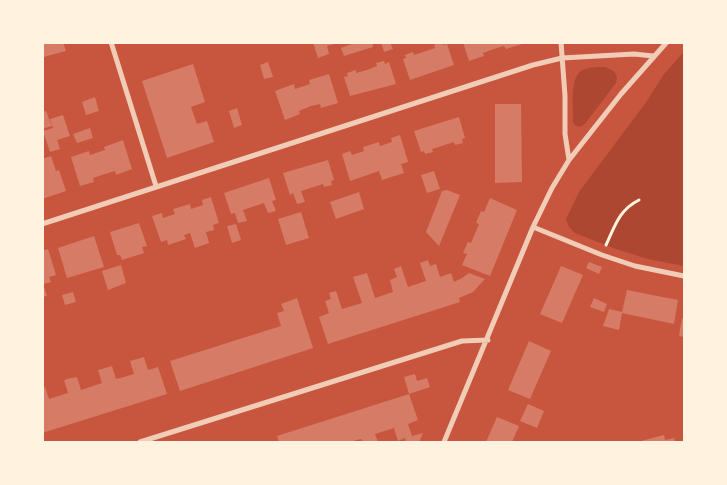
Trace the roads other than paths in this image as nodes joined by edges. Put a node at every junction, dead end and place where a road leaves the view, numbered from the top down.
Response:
1 (111, 42) edge
2 (561, 42) edge
3 (666, 42) edge
4 (653, 56) junction
5 (562, 58) junction
6 (569, 160) junction
7 (156, 186) junction
8 (42, 224) edge
9 (534, 227) junction
10 (684, 276) edge
11 (488, 340) junction
12 (140, 442) edge
13 (444, 442) edge

1 - 7 street
2 - 5 street
3 - 4 street
4 - 5 street
4 - 6 street
5 - 6 street
5 - 7 street
6 - 9 street
7 - 8 street
9 - 10 street
9 - 11 street
11 - 12 street
11 - 13 street

